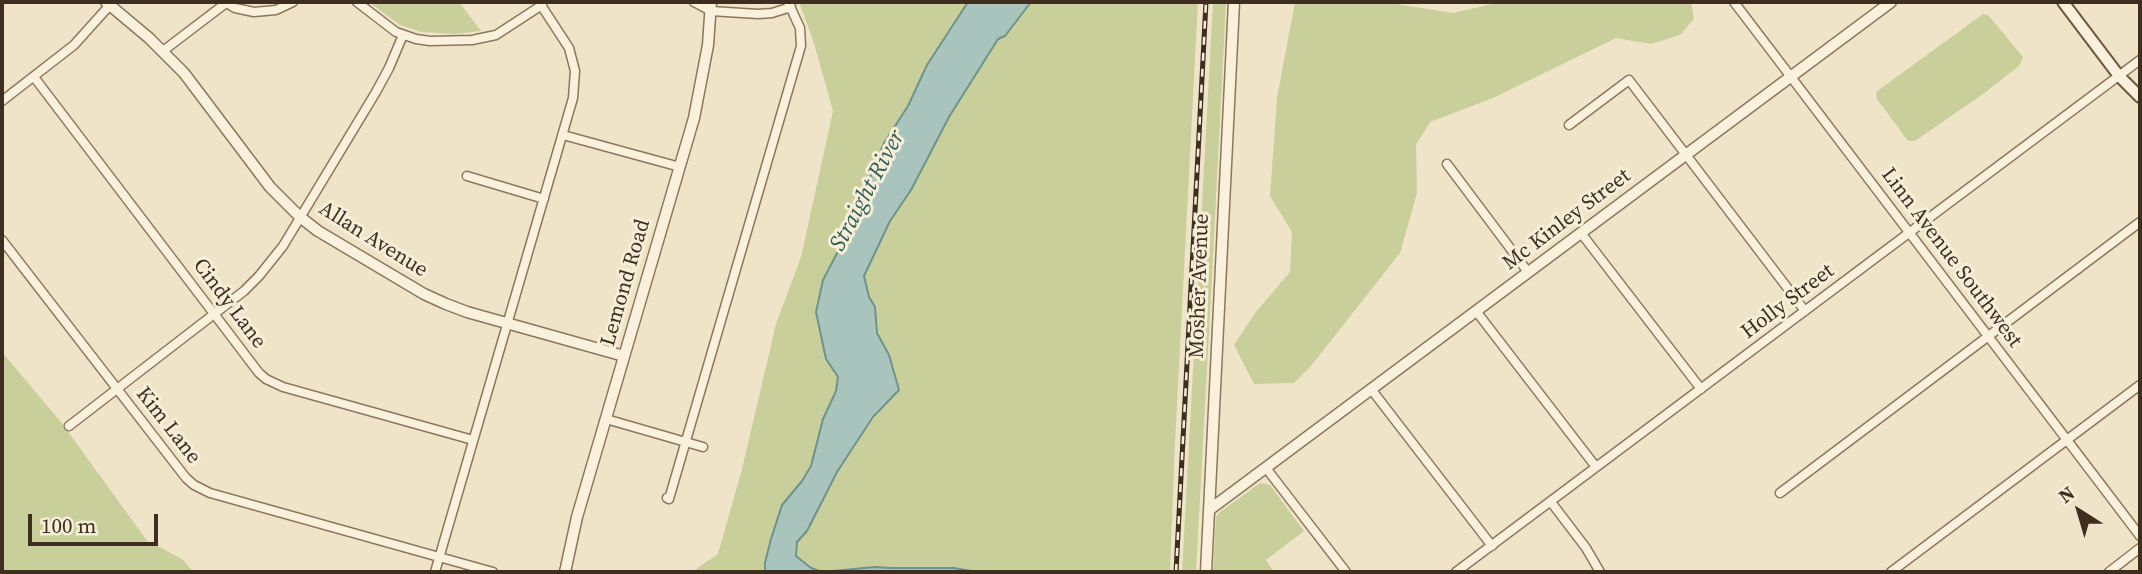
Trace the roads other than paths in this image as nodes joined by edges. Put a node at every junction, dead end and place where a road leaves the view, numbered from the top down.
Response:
1 (226, 2) edge
2 (293, 2) edge
3 (357, 2) edge
4 (694, 2) edge
5 (1234, 2) edge
6 (1734, 2) edge
7 (1891, 2) edge
8 (2063, 2) edge
9 (108, 4) edge
10 (540, 4) edge
11 (790, 4) edge
12 (711, 6) edge
13 (403, 36) junction
14 (163, 51) junction
15 (2140, 60) edge
16 (1791, 76) junction
17 (2119, 76) junction
18 (34, 77) junction
19 (2140, 97) edge
20 (2, 101) edge
21 (1569, 125) dead end
22 (562, 135) junction
23 (1686, 155) junction
24 (1447, 164) dead end
25 (680, 167) junction
26 (467, 176) dead end
27 (544, 199) junction
28 (300, 217) junction
29 (2140, 222) edge
30 (1581, 233) junction
31 (1910, 233) junction
32 (2, 240) edge
33 (1528, 272) junction
34 (1476, 311) junction
35 (1805, 311) junction
36 (214, 314) junction
37 (507, 324) junction
38 (1989, 336) junction
39 (624, 356) junction
40 (2140, 385) edge
41 (117, 389) junction
42 (1371, 389) junction
43 (1701, 389) junction
44 (606, 419) junction
45 (69, 426) dead end
46 (473, 440) junction
47 (2067, 440) junction
48 (685, 442) junction
49 (703, 447) dead end
50 (1596, 467) junction
51 (1266, 468) junction
52 (1780, 493) dead end
53 (667, 498) dead end
54 (1550, 502) junction
55 (1209, 510) junction
56 (2140, 536) edge
57 (1492, 545) junction
58 (2140, 548) edge
59 (439, 557) junction
60 (435, 572) edge
61 (493, 572) edge
62 (565, 572) edge
63 (1206, 572) edge
64 (1346, 572) edge
65 (1456, 572) edge
66 (1600, 572) edge
67 (1891, 572) edge
68 (2109, 572) edge

1 - 2 street
1 - 14 street
3 - 13 street
4 - 12 street
5 - 55 street, Mosher Avenue
6 - 16 street, Linn Avenue Southwest
7 - 16 street, Mc Kinley Street
8 - 17 main road
9 - 14 street, Allan Avenue
9 - 18 street
10 - 13 street
10 - 22 street
11 - 12 street
11 - 48 street
12 - 25 street, Lemond Road
13 - 28 street
14 - 28 street, Allan Avenue
15 - 17 street, Holly Street
16 - 23 street, Mc Kinley Street
16 - 31 street, Linn Avenue Southwest
17 - 19 main road
17 - 31 street, Holly Street
18 - 20 street
18 - 36 street, Cindy Lane
21 - 23 street
22 - 25 street
22 - 27 street
23 - 30 street, Mc Kinley Street
23 - 35 street
24 - 33 street
25 - 39 street, Lemond Road
26 - 27 street
27 - 37 street
28 - 36 street
28 - 37 street, Allan Avenue
29 - 38 street
30 - 33 street, Mc Kinley Street
30 - 43 street
31 - 35 street, Holly Street
31 - 38 street, Linn Avenue Southwest
32 - 41 street, Kim Lane
33 - 34 street, Mc Kinley Street
34 - 42 street, Mc Kinley Street
34 - 50 street
35 - 43 street, Holly Street
36 - 41 street
36 - 46 street, Cindy Lane
37 - 39 street, Allan Avenue
37 - 46 street
38 - 47 street, Linn Avenue Southwest
38 - 52 street
39 - 44 street, Lemond Road
40 - 47 street
41 - 45 street
41 - 59 street, Kim Lane
42 - 51 street, Mc Kinley Street
42 - 57 street
43 - 50 street, Holly Street
44 - 48 street
44 - 62 street, Lemond Road
46 - 59 street
47 - 56 street, Linn Avenue Southwest
47 - 67 street
48 - 49 street
48 - 53 street
50 - 54 street, Holly Street
51 - 55 street, Mc Kinley Street
51 - 64 street
54 - 57 street, Holly Street
54 - 66 street
55 - 63 street, Mosher Avenue
57 - 65 street, Holly Street
58 - 68 street
59 - 60 street
59 - 61 street, Kim Lane

